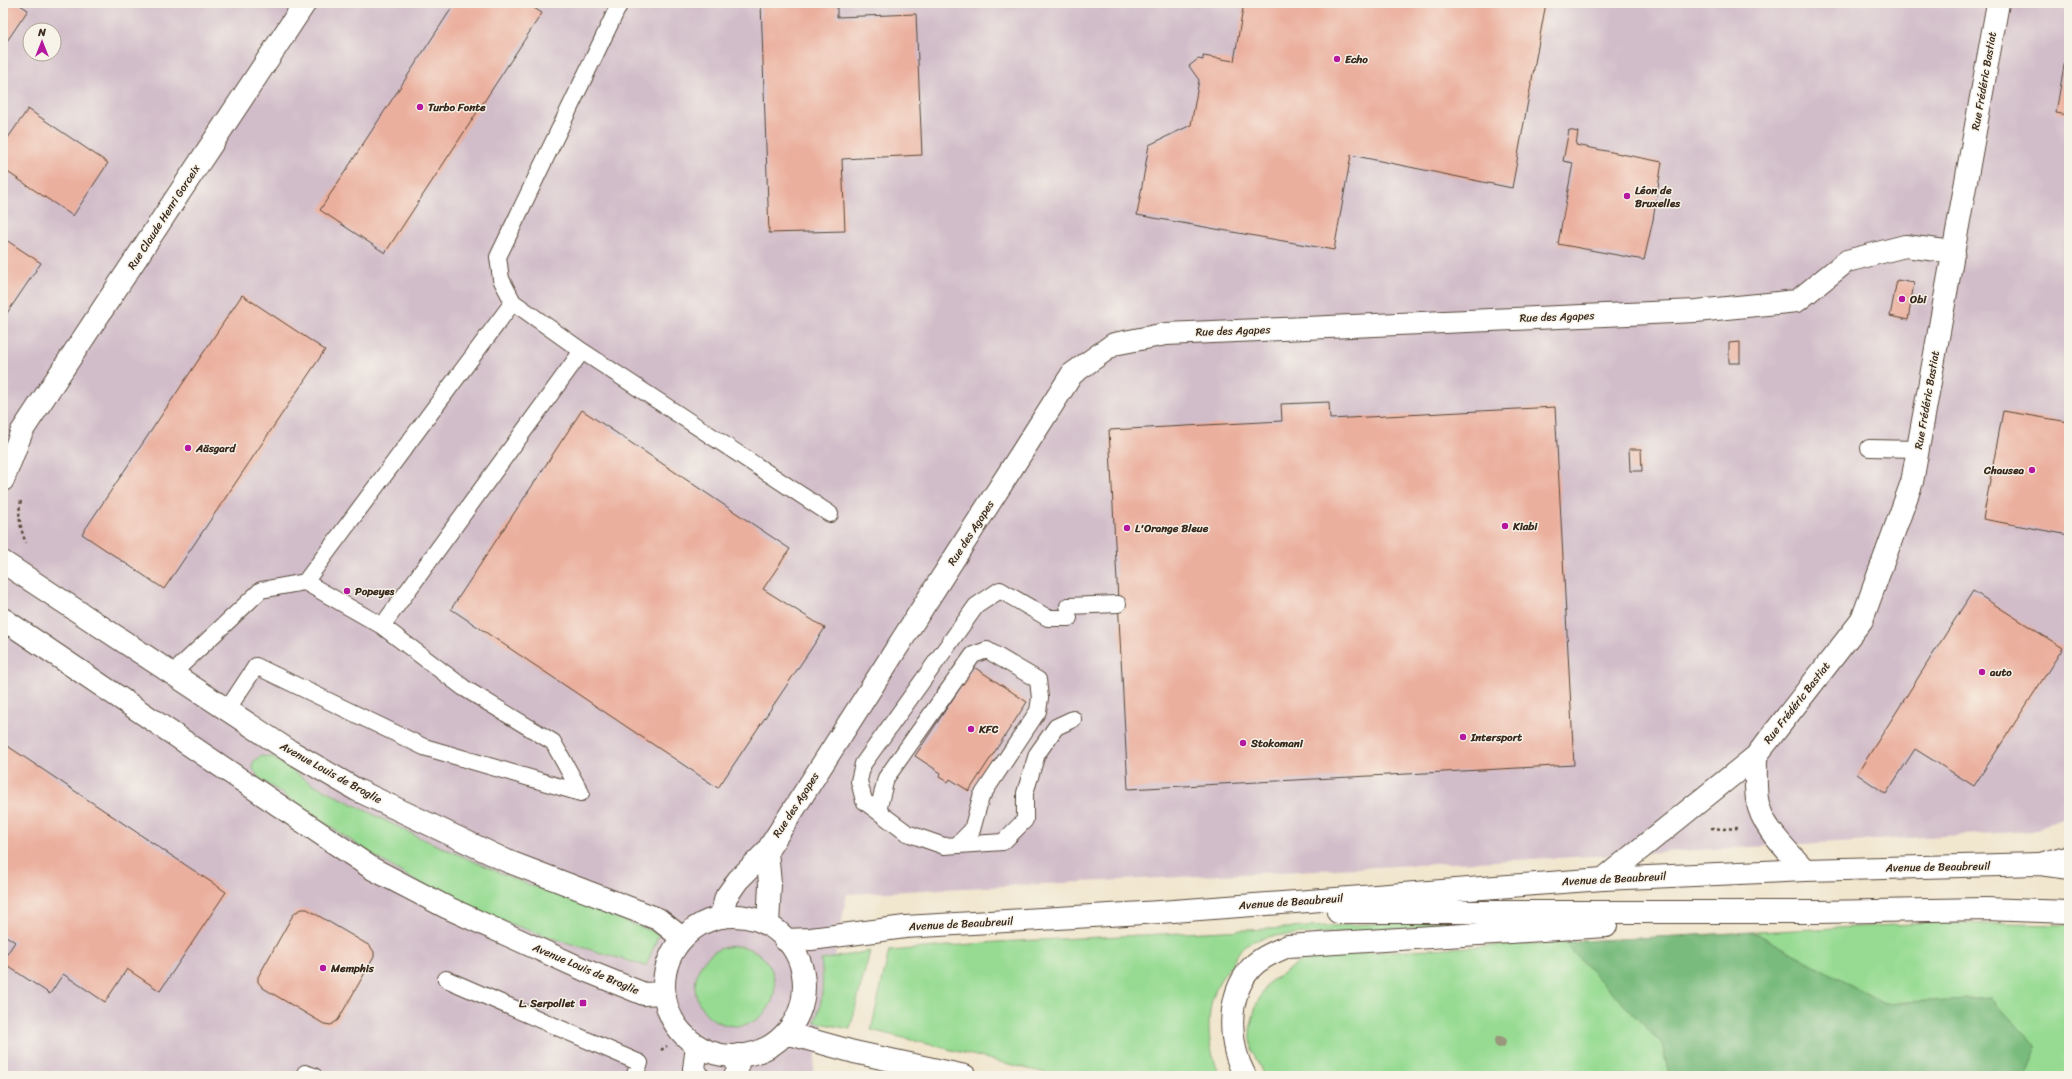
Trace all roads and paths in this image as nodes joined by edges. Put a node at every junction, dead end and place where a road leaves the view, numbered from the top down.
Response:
1 (305, 3) edge
2 (620, 3) edge
3 (1998, 3) edge
4 (1954, 252) junction
5 (513, 302) junction
6 (582, 351) junction
7 (22, 431) junction
8 (3, 447) edge
9 (1869, 448) dead end
10 (1918, 449) junction
11 (3, 480) edge
12 (22, 499) dead end
13 (830, 514) dead end
14 (26, 544) dead end
15 (3, 562) edge
16 (305, 582) junction
17 (1118, 604) dead end
18 (3, 619) edge
19 (382, 626) junction
20 (172, 674) junction
21 (227, 710) junction
22 (1073, 719) dead end
23 (1756, 756) junction
24 (878, 811) junction
25 (1681, 816) junction
26 (1766, 821) junction
27 (957, 845) junction
28 (767, 851) junction
29 (2069, 856) edge
30 (2040, 864) junction
31 (2069, 868) edge
32 (1805, 870) junction
33 (1603, 879) junction
34 (1160, 912) junction
35 (1818, 912) junction
36 (2069, 912) edge
37 (721, 917) junction
38 (768, 925) junction
39 (682, 938) junction
40 (785, 940) junction
41 (446, 979) dead end
42 (663, 993) junction
43 (786, 1033) junction
44 (697, 1046) junction
45 (738, 1055) junction
46 (304, 1076) edge
47 (314, 1076) edge
48 (634, 1076) edge
49 (698, 1076) edge
50 (735, 1076) edge
51 (965, 1076) edge
52 (1245, 1076) edge

1 - 7 main road, Rue Claude Henri Gorceix
2 - 5 lane
3 - 4 main road, Rue Frédéric Bastiat
4 - 10 main road, Rue Frédéric Bastiat
4 - 28 main road, Rue des Agapes
5 - 6 lane
5 - 16 lane
6 - 13 lane
6 - 19 lane
7 - 8 main road
7 - 11 main road
9 - 10 lane
10 - 23 main road, Rue Frédéric Bastiat
12 - 14 path
15 - 20 main road, Avenue Louis de Broglie
16 - 19 lane
16 - 20 lane
17 - 24 lane
18 - 42 main road, Avenue Louis de Broglie
19 - 21 lane
20 - 21 main road, Avenue Louis de Broglie
21 - 39 main road, Avenue Louis de Broglie
22 - 27 lane
23 - 25 main road, Rue Frédéric Bastiat
23 - 26 main road
24 - 27 lane
24 - 27 lane
25 - 26 path
25 - 33 main road, Rue Frédéric Bastiat
26 - 32 main road
28 - 37 main road, Rue des Agapes
28 - 38 main road
29 - 30 main road
30 - 31 main road, Avenue de Beaubreuil
30 - 32 main road, Avenue de Beaubreuil
32 - 33 main road, Avenue de Beaubreuil
33 - 34 main road, Avenue de Beaubreuil
34 - 35 main road, Avenue de Beaubreuil
34 - 40 main road, Avenue de Beaubreuil
35 - 36 main road, Avenue de Beaubreuil
35 - 52 main road
37 - 38 main road
37 - 39 main road
38 - 40 main road
39 - 42 main road
40 - 43 main road
41 - 48 lane
42 - 44 main road
43 - 45 main road
43 - 51 main road
44 - 45 main road
44 - 49 main road
45 - 50 main road
46 - 47 lane

